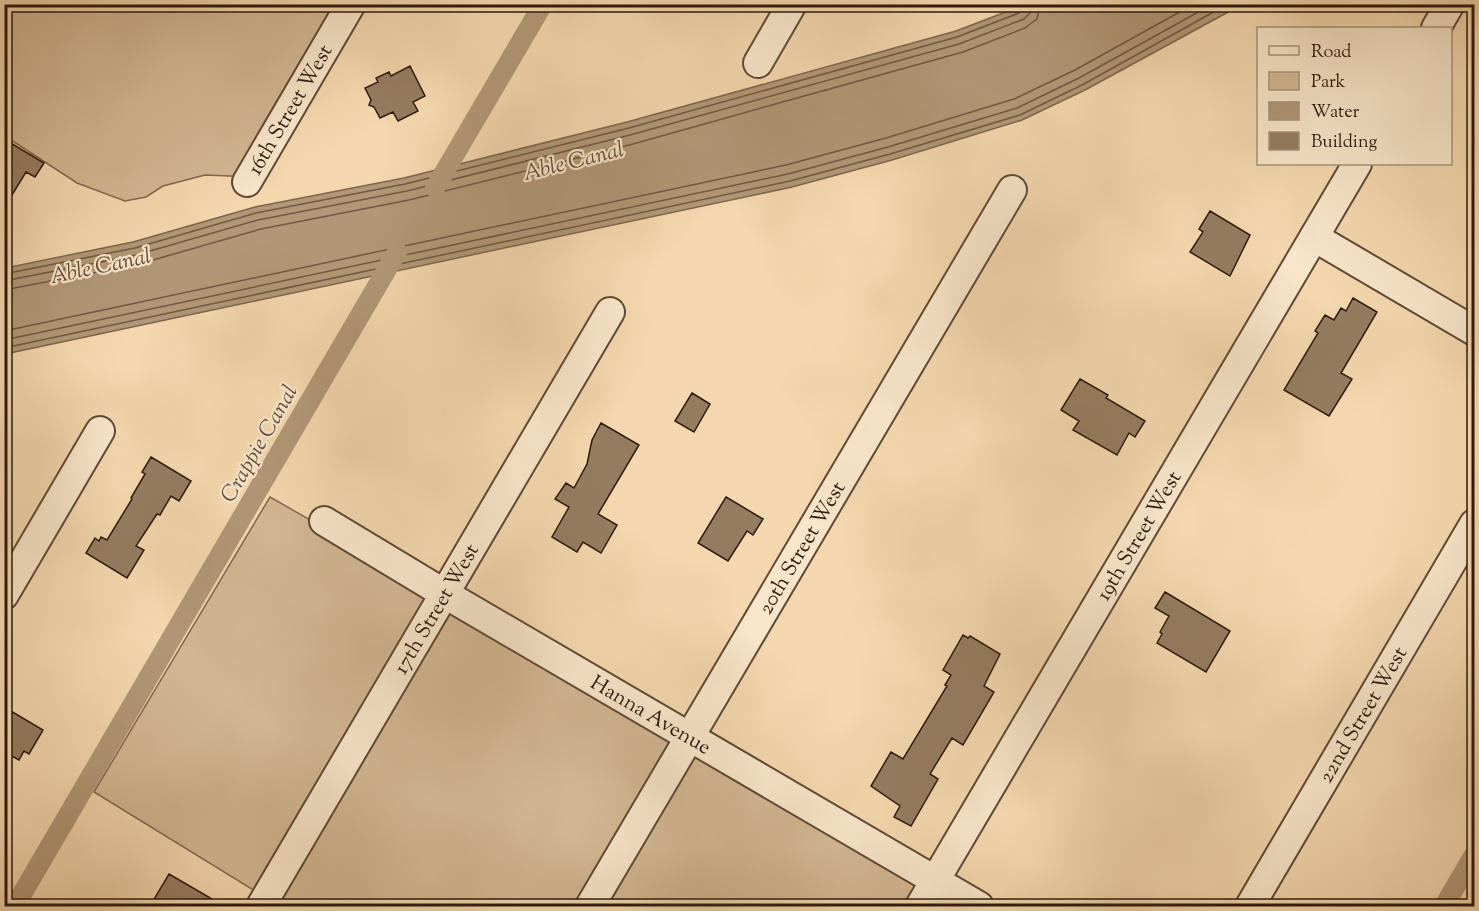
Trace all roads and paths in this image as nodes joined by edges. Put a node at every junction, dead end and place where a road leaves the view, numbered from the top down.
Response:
1 (351, 4) edge
2 (792, 4) edge
3 (1450, 4) edge
4 (1437, 27) edge
5 (758, 63) dead end
6 (1356, 165) edge
7 (246, 182) dead end
8 (1012, 190) dead end
9 (1314, 237) junction
10 (610, 312) dead end
11 (1474, 331) edge
12 (100, 431) dead end
13 (324, 521) dead end
14 (1474, 524) edge
15 (445, 594) junction
16 (4, 595) edge
17 (690, 737) junction
18 (935, 881) junction
19 (261, 906) edge
20 (590, 906) edge
21 (920, 906) edge
22 (979, 906) edge
23 (1250, 906) edge

1 - 7 street, 16th Street West
2 - 5 street
3 - 4 street
6 - 9 street, 19th Street West
8 - 17 street, 20th Street West
9 - 11 street
9 - 18 street, 19th Street West
10 - 15 street, 17th Street West
12 - 16 street
13 - 15 street, Hanna Avenue
14 - 23 street, 22nd Street West
15 - 17 street, Hanna Avenue
15 - 19 street, 17th Street West
17 - 18 street, Hanna Avenue
17 - 20 street, 20th Street West
18 - 21 street, 19th Street West
18 - 22 street, Hanna Avenue

